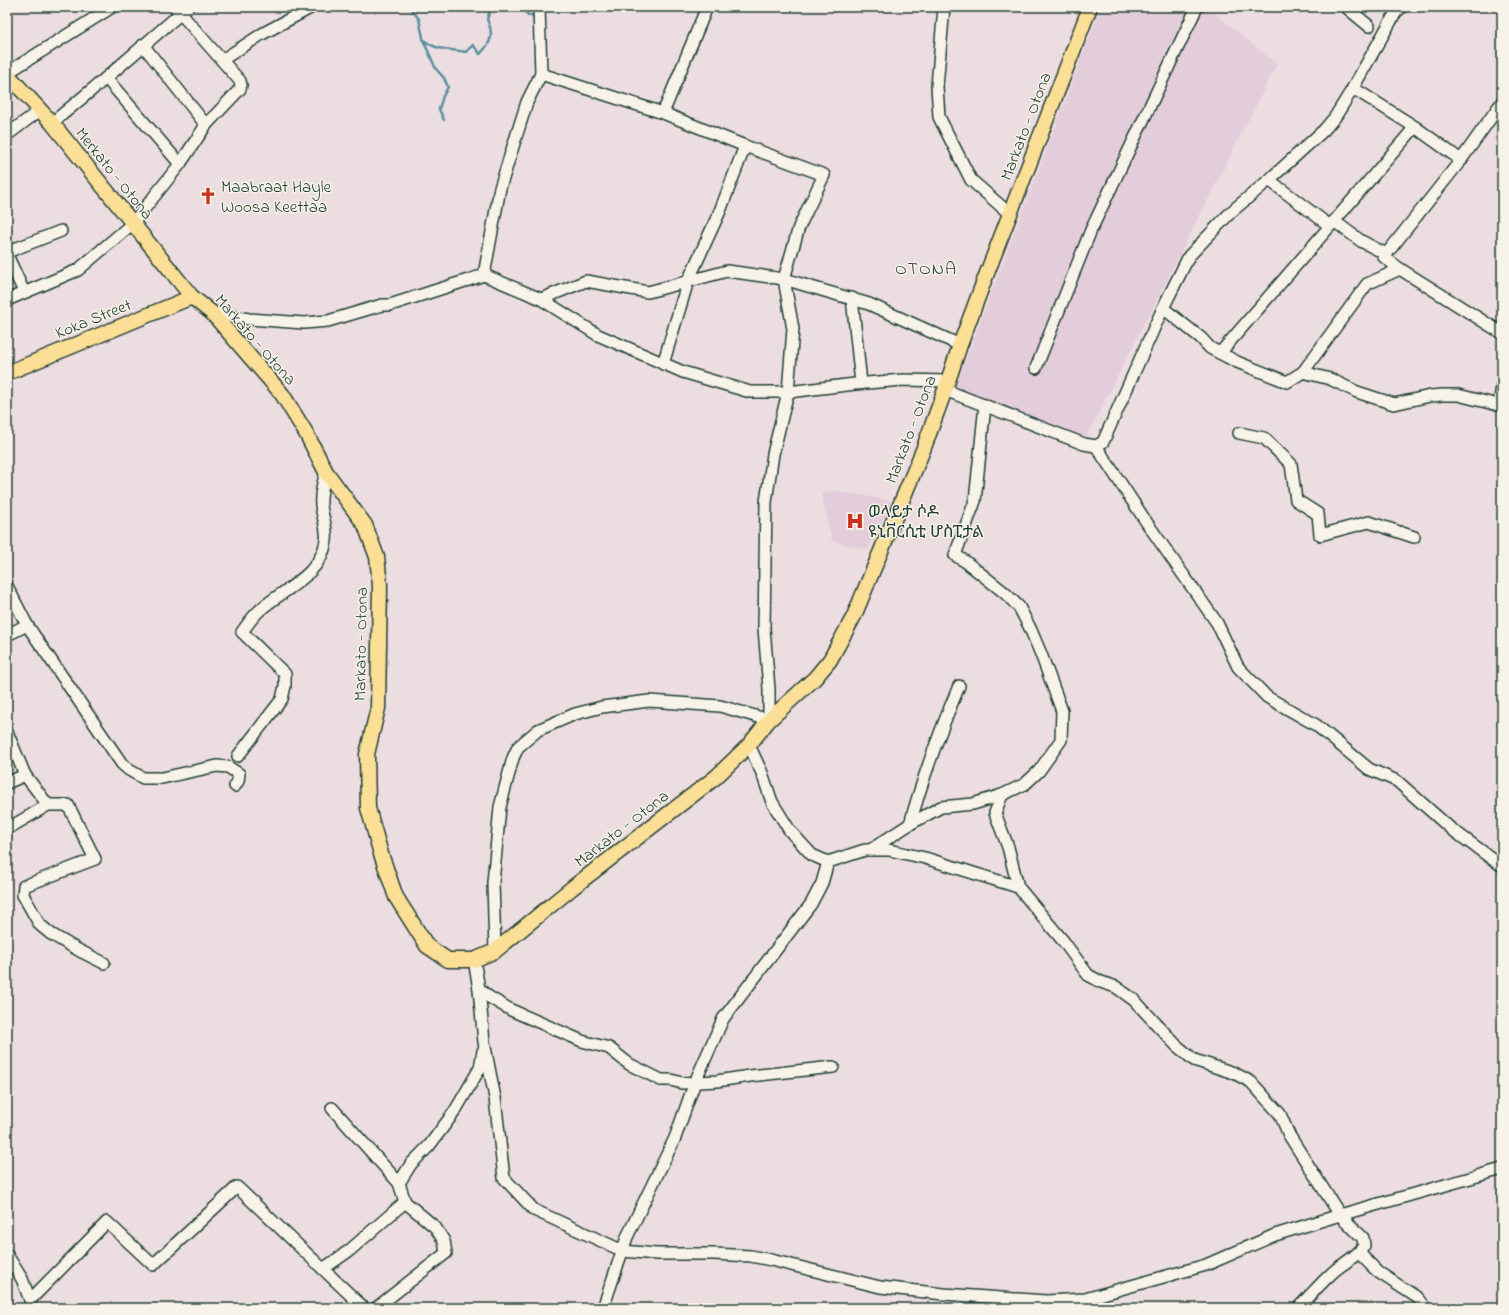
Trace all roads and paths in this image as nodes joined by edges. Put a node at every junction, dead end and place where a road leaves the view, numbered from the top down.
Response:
1 (112, 7) edge
2 (312, 7) edge
3 (538, 7) edge
4 (707, 7) edge
5 (944, 7) edge
6 (1090, 7) edge
7 (1197, 7) edge
8 (1346, 7) edge
9 (1402, 7) edge
10 (181, 9) edge
11 (1369, 26) dead end
12 (144, 45) junction
13 (222, 60) junction
14 (7, 73) edge
15 (541, 74) junction
16 (106, 78) junction
17 (1353, 88) junction
18 (1502, 102) edge
19 (40, 110) junction
20 (663, 113) junction
21 (52, 123) junction
22 (206, 125) junction
23 (1415, 127) junction
24 (7, 135) edge
25 (745, 146) junction
26 (1461, 160) junction
27 (180, 164) junction
28 (1269, 180) junction
29 (1010, 214) junction
30 (133, 223) junction
31 (1332, 224) junction
32 (61, 232) dead end
33 (7, 252) edge
34 (1386, 254) junction
35 (7, 256) edge
36 (1400, 269) junction
37 (484, 275) junction
38 (784, 279) junction
39 (688, 281) junction
40 (24, 292) junction
41 (192, 297) junction
42 (852, 298) junction
43 (540, 299) junction
44 (7, 300) edge
45 (1163, 308) junction
46 (212, 313) junction
47 (1502, 333) edge
48 (960, 345) junction
49 (1220, 353) junction
50 (663, 364) junction
51 (1036, 368) dead end
52 (1303, 372) junction
53 (7, 373) edge
54 (861, 384) junction
55 (947, 386) junction
56 (1502, 386) edge
57 (788, 392) junction
58 (985, 405) junction
59 (1501, 406) edge
60 (1239, 433) dead end
61 (1096, 446) junction
62 (326, 472) junction
63 (1414, 537) dead end
64 (7, 586) edge
65 (27, 626) junction
66 (7, 635) edge
67 (959, 686) dead end
68 (769, 720) junction
69 (7, 732) edge
70 (749, 745) junction
71 (238, 756) dead end
72 (25, 775) junction
73 (7, 782) edge
74 (235, 786) dead end
75 (1002, 795) junction
76 (48, 804) junction
77 (910, 824) junction
78 (7, 829) edge
79 (870, 850) junction
80 (828, 862) junction
81 (1502, 866) edge
82 (1018, 887) junction
83 (495, 951) junction
84 (474, 960) junction
85 (104, 963) dead end
86 (479, 989) junction
87 (484, 1042) junction
88 (833, 1067) dead end
89 (695, 1082) junction
90 (332, 1108) dead end
91 (1502, 1170) edge
92 (399, 1183) junction
93 (405, 1202) junction
94 (1340, 1215) junction
95 (623, 1251) junction
96 (1359, 1253) junction
97 (7, 1255) edge
98 (323, 1269) junction
99 (364, 1308) edge
100 (376, 1308) edge
101 (602, 1308) edge
102 (1298, 1308) edge
103 (1426, 1308) edge

1 - 14 street
2 - 13 street
3 - 15 street
4 - 20 street
5 - 29 street
6 - 29 main road, Markato - Otona
7 - 51 street
8 - 11 street
9 - 17 street
10 - 12 street
10 - 13 street
12 - 16 street
12 - 22 street
13 - 22 street
14 - 19 main road, Merkato - Otona
15 - 20 street
15 - 37 street
16 - 21 street
16 - 27 street
17 - 23 street
17 - 28 street
18 - 26 street
19 - 21 main road, Merkato - Otona
19 - 24 street
20 - 25 street
21 - 30 main road, Merkato - Otona
22 - 27 street
23 - 26 street
23 - 31 street
25 - 38 street
25 - 39 street
26 - 34 street
27 - 30 street
28 - 31 street
28 - 45 street
29 - 48 main road, Markato - Otona
30 - 40 street
30 - 41 main road, Merkato - Otona
31 - 34 street
31 - 49 street
32 - 33 street
34 - 36 street
35 - 40 street
36 - 47 street
36 - 52 street
37 - 43 street
37 - 46 street
38 - 39 street
38 - 42 street
38 - 57 street
39 - 43 street
39 - 50 street
40 - 44 street
41 - 46 main road, Markato - Otona
41 - 53 main road, Koka Street
42 - 48 street
42 - 54 street
43 - 50 street
45 - 49 street
45 - 61 street
46 - 62 main road, Markato - Otona
48 - 55 main road, Markato - Otona
49 - 52 street
50 - 57 street
52 - 59 street
54 - 55 street
54 - 57 street
55 - 58 street
55 - 68 main road, Markato - Otona
56 - 59 street
57 - 68 street
58 - 61 street
58 - 75 street
60 - 63 street
61 - 81 street
62 - 71 street
62 - 84 main road, Markato - Otona
64 - 65 street
65 - 66 street
65 - 74 street
67 - 77 street
68 - 70 main road, Markato - Otona
68 - 83 street
69 - 72 street
70 - 80 street
70 - 83 main road, Markato - Otona
72 - 73 street
72 - 76 street
75 - 77 street
75 - 82 street
76 - 78 street
76 - 85 street
77 - 79 street
79 - 80 street
79 - 82 street
80 - 89 street
82 - 94 street
83 - 84 main road, Markato - Otona
84 - 86 street
86 - 87 street
86 - 89 street
87 - 92 street
87 - 95 street
88 - 89 street
89 - 95 street
90 - 92 street
91 - 94 street
92 - 93 street
93 - 98 street
93 - 100 street
94 - 95 street
94 - 96 street
95 - 101 street
96 - 102 street
96 - 103 street
97 - 98 street
98 - 99 street

